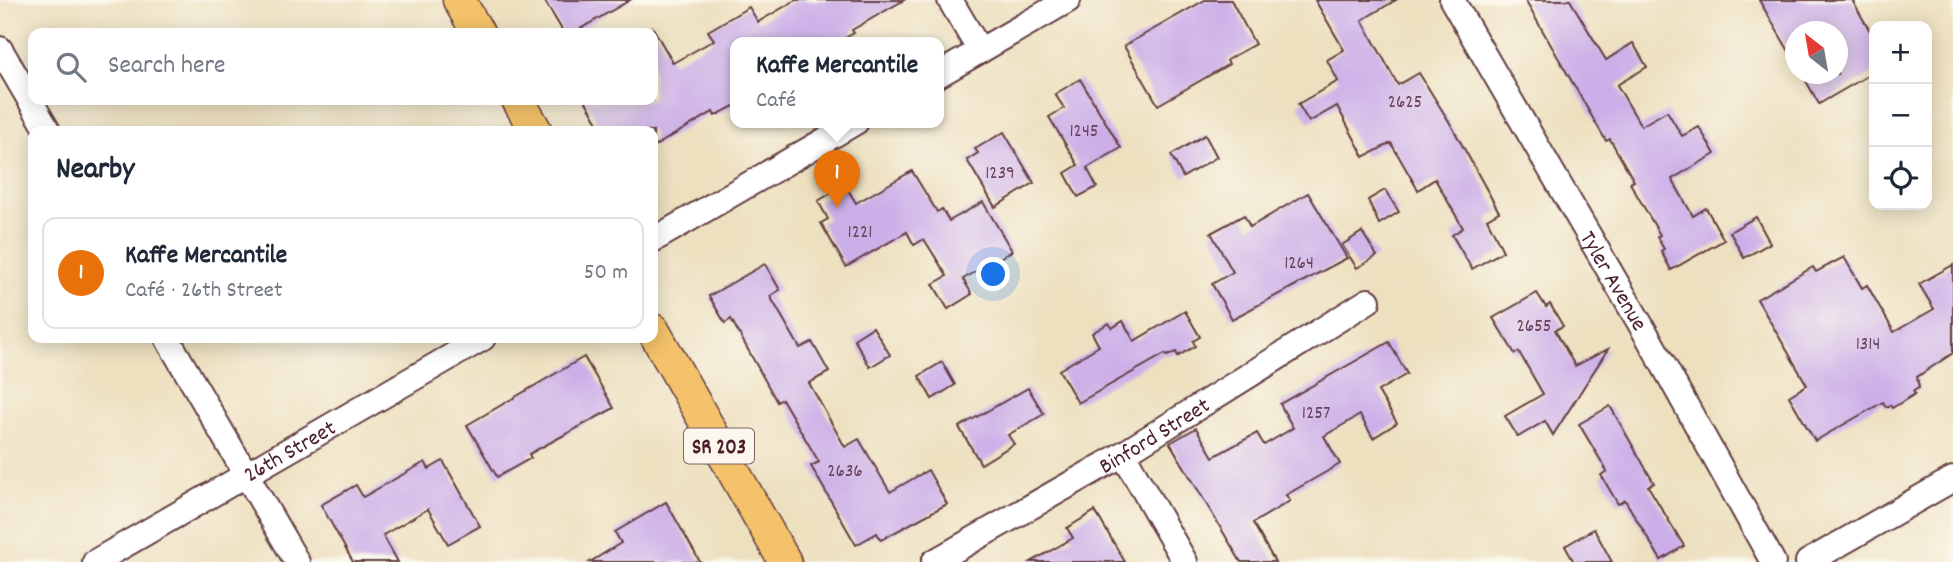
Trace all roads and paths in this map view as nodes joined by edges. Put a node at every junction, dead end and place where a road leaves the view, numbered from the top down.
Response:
1 (459, 0) edge
2 (950, 0) edge
3 (1068, 0) edge
4 (1452, 0) edge
5 (475, 28) edge
6 (0, 49) edge
7 (980, 51) junction
8 (944, 72) edge
9 (28, 97) edge
10 (33, 105) edge
11 (521, 105) edge
12 (45, 126) edge
13 (533, 126) edge
14 (846, 128) edge
15 (658, 237) edge
16 (1368, 302) dead end
17 (658, 339) edge
18 (170, 343) edge
19 (474, 343) edge
20 (1123, 454) junction
21 (247, 474) junction
22 (1953, 479) edge
23 (95, 562) edge
24 (297, 562) edge
25 (785, 562) edge
26 (934, 562) edge
27 (1185, 562) edge
28 (1773, 562) edge
29 (1808, 562) edge

1 - 5 main road
2 - 7 street
3 - 7 street
4 - 28 street, Tyler Avenue
6 - 9 street
7 - 8 street
10 - 12 street
11 - 13 main road
14 - 15 street
16 - 20 street, Binford Street
17 - 25 main road, SR 203
18 - 21 street
19 - 21 street, 26th Street
20 - 26 street, Binford Street
20 - 27 street
21 - 23 street, 26th Street
21 - 24 street
22 - 29 street

